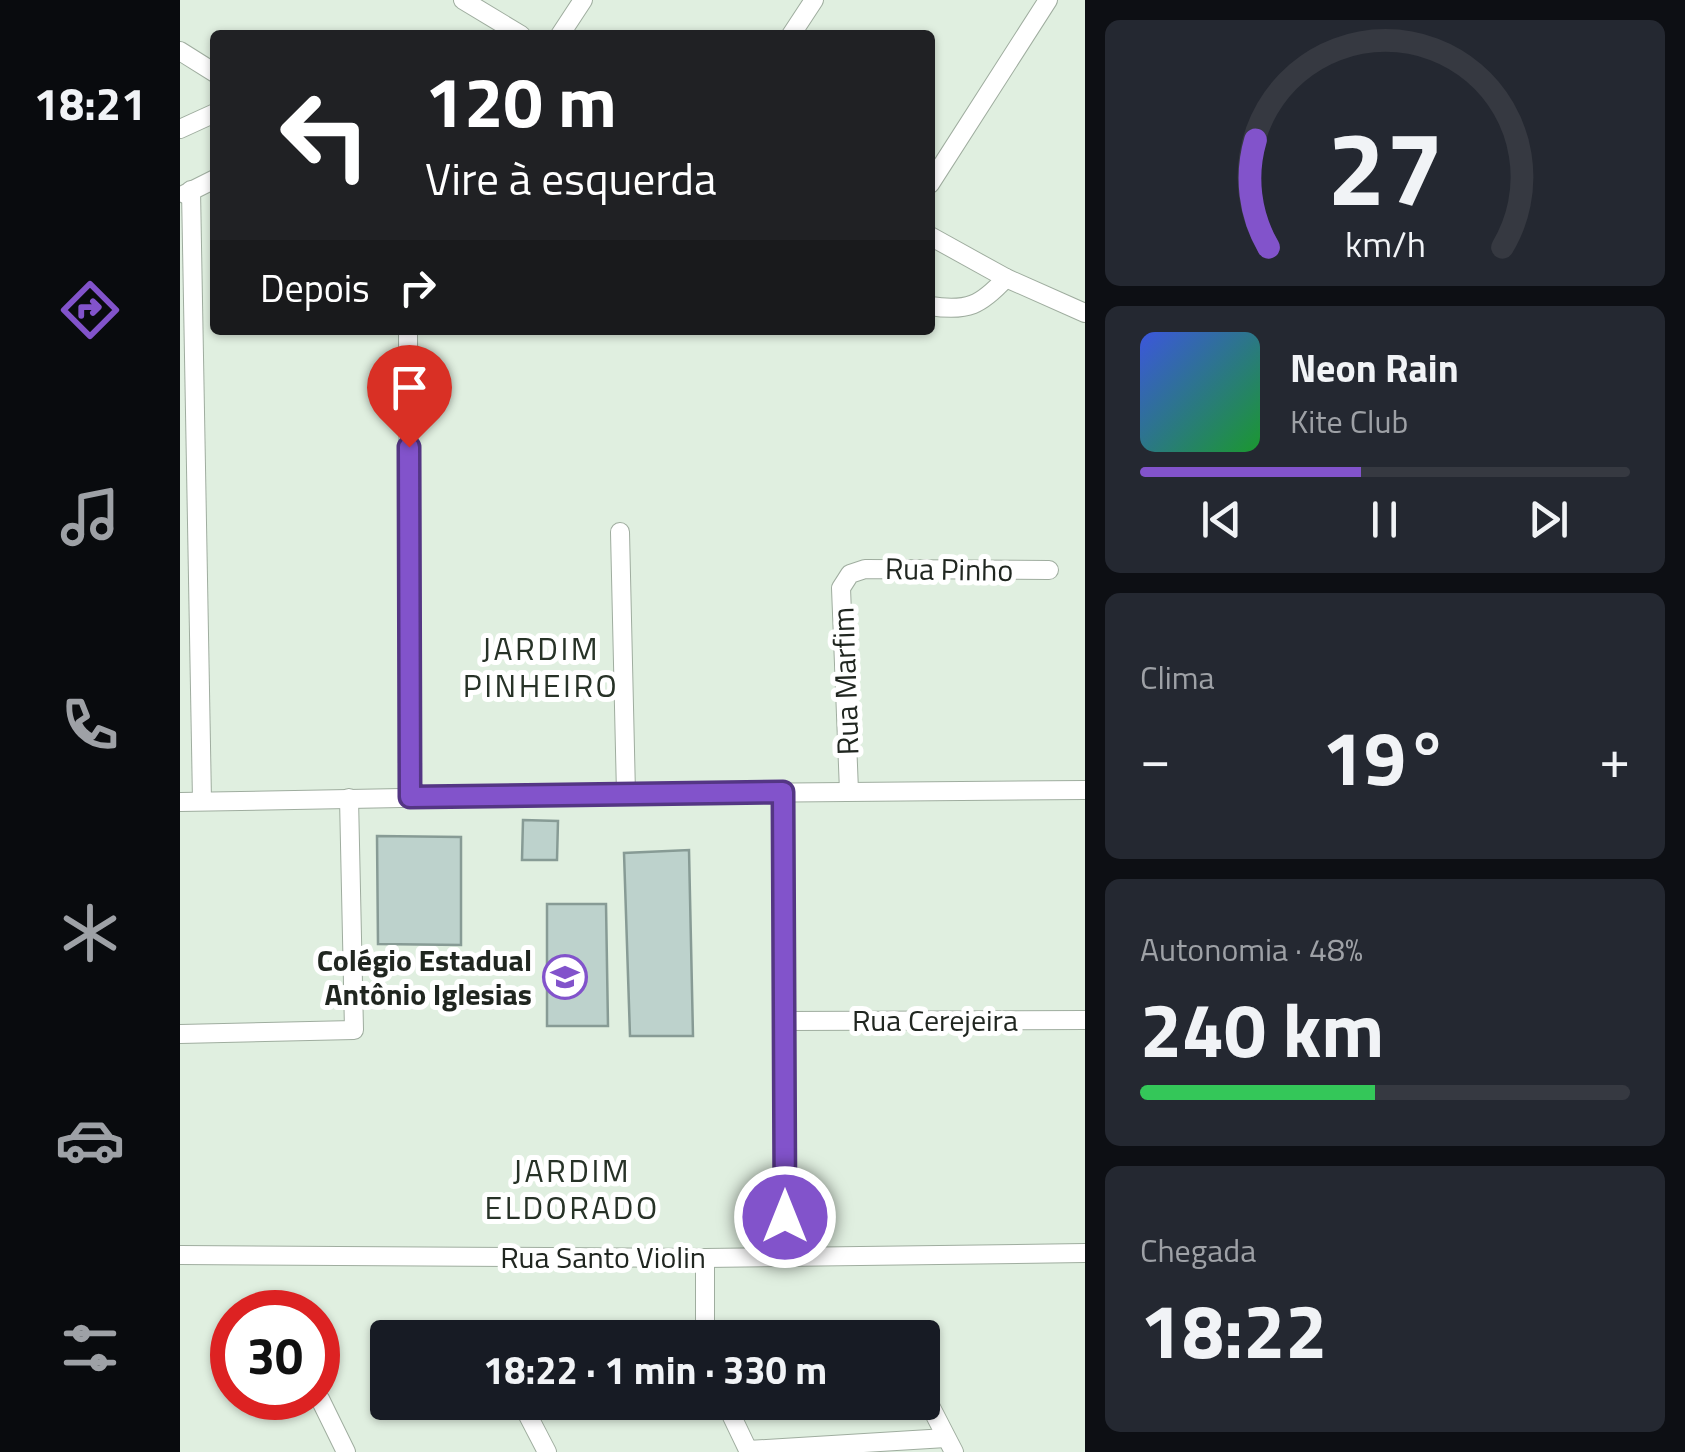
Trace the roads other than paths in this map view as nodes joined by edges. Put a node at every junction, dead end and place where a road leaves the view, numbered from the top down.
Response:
1 (463, 0) edge
2 (583, 0) edge
3 (814, 0) edge
4 (1048, 0) edge
5 (514, 30) edge
6 (563, 30) edge
7 (795, 30) edge
8 (180, 51) edge
9 (210, 70) edge
10 (210, 115) edge
11 (180, 129) edge
12 (935, 176) edge
13 (210, 181) edge
14 (186, 193) edge
15 (935, 239) edge
16 (1006, 278) junction
17 (935, 306) edge
18 (1085, 313) edge
19 (408, 335) edge
20 (620, 532) dead end
21 (1049, 570) dead end
22 (850, 574) joint
23 (1085, 790) edge
24 (849, 791) junction
25 (783, 792) junction
26 (626, 794) junction
27 (410, 797) junction
28 (349, 798) junction
29 (202, 801) junction
30 (180, 802) edge
31 (1085, 1020) edge
32 (786, 1021) junction
33 (180, 1034) edge
34 (1085, 1253) edge
35 (180, 1255) edge
36 (785, 1257) junction
37 (706, 1258) junction
38 (705, 1320) edge
39 (330, 1420) edge
40 (530, 1420) edge
41 (734, 1420) edge
42 (937, 1420) edge
43 (950, 1445) edge
44 (749, 1451) edge
45 (346, 1452) edge
46 (547, 1452) edge

1 - 5 street
2 - 6 street
3 - 7 street
4 - 12 street
8 - 9 street
10 - 11 street
13 - 14 street
14 - 29 street
15 - 16 street
16 - 17 street
16 - 18 street
19 - 27 street
20 - 26 street
21 - 22 street, Rua Pinho
22 - 24 street, Rua Marfim
23 - 24 street
24 - 25 street
25 - 26 street
25 - 32 street
26 - 27 street
27 - 28 street
28 - 29 street
28 - 33 street
29 - 30 street
31 - 32 street, Rua Cerejeira
32 - 36 street
34 - 36 street, Rua Santo Violin
35 - 37 street, Rua Santo Violin
36 - 37 street, Rua Santo Violin
37 - 38 street
39 - 45 street
40 - 46 street
41 - 44 street
42 - 43 street
43 - 44 street

